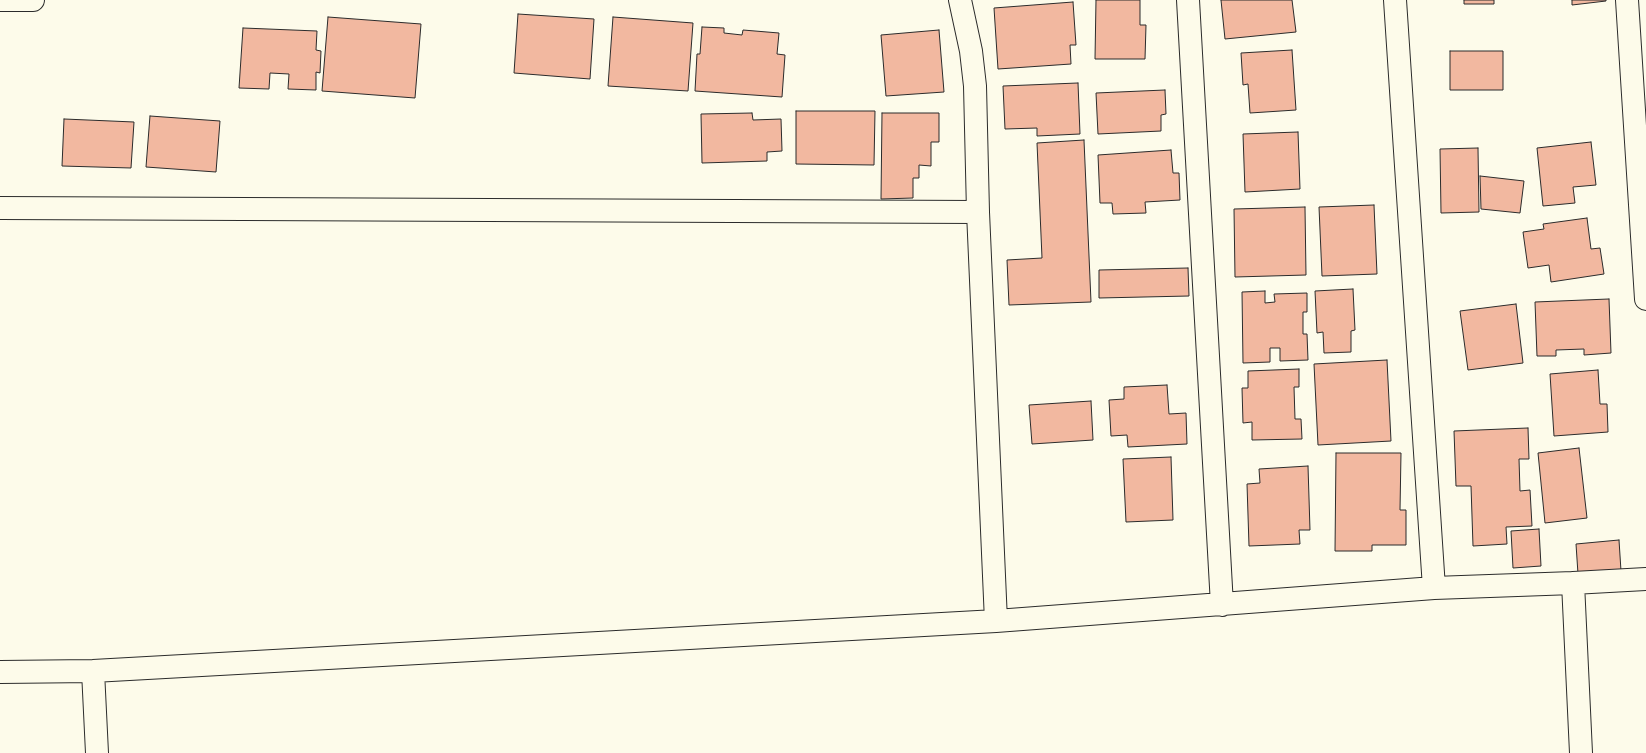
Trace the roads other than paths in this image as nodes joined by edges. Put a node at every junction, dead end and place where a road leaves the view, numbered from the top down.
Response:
1 (0, 0) edge
2 (33, 0) edge
3 (960, 0) edge
4 (1188, 0) edge
5 (1395, 0) edge
6 (1627, 0) edge
7 (0, 208) edge
8 (978, 212) junction
9 (1644, 245) edge
10 (1646, 299) edge
11 (1646, 579) edge
12 (1574, 583) junction
13 (1434, 588) junction
14 (1222, 605) junction
15 (996, 621) junction
16 (93, 671) junction
17 (0, 672) edge
18 (97, 753) edge
19 (1581, 753) edge

1 - 2 street
3 - 8 street
4 - 14 street
5 - 13 street
6 - 9 street
7 - 8 street
8 - 15 street
9 - 10 street
11 - 12 street
12 - 13 street
12 - 19 street
13 - 14 street
14 - 15 street
15 - 16 street
16 - 17 street
16 - 18 street

